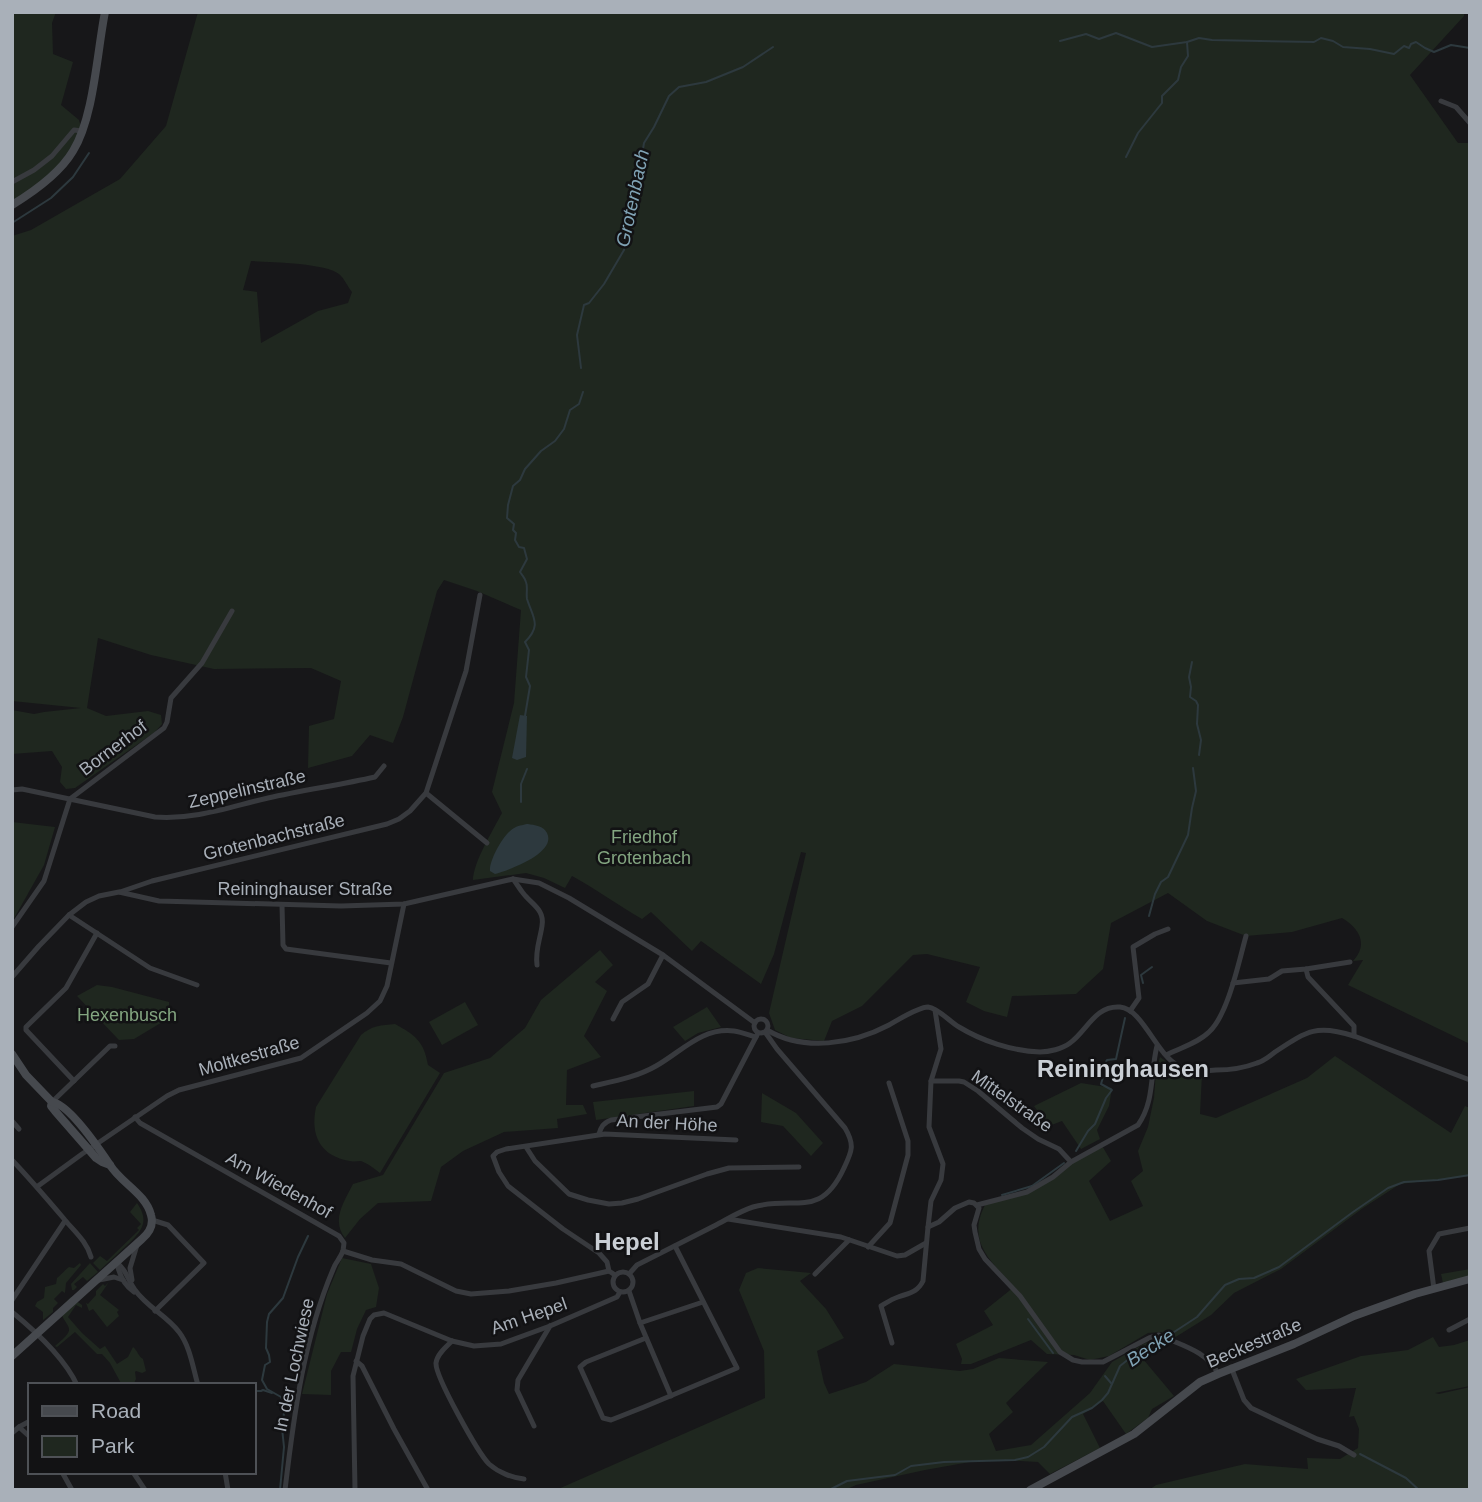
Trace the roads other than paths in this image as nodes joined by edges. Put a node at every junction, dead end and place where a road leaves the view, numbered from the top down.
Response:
1 (105, 12) edge
2 (1441, 100) dead end
3 (1470, 123) edge
4 (82, 131) junction
5 (12, 182) edge
6 (12, 205) edge
7 (480, 595) dead end
8 (232, 611) dead end
9 (384, 766) dead end
10 (12, 790) edge
11 (426, 793) junction
12 (70, 799) junction
13 (487, 843) dead end
14 (513, 879) junction
15 (118, 892) junction
16 (404, 904) junction
17 (282, 905) junction
18 (69, 915) junction
19 (12, 927) edge
20 (1168, 929) dead end
21 (97, 933) junction
22 (1246, 936) dead end
23 (663, 955) junction
24 (1350, 962) dead end
25 (391, 964) junction
26 (537, 965) dead end
27 (12, 969) edge
28 (1306, 969) junction
29 (12, 977) edge
30 (1233, 983) junction
31 (197, 985) dead end
32 (935, 1010) junction
33 (1130, 1011) junction
34 (612, 1019) dead end
35 (755, 1023) junction
36 (766, 1031) junction
37 (757, 1035) junction
38 (1354, 1036) junction
39 (115, 1046) dead end
40 (1157, 1046) junction
41 (12, 1054) edge
42 (1166, 1055) junction
43 (1470, 1080) edge
44 (74, 1081) junction
45 (931, 1081) junction
46 (890, 1083) dead end
47 (593, 1086) dead end
48 (52, 1102) junction
49 (135, 1118) junction
50 (12, 1121) edge
51 (19, 1129) dead end
52 (599, 1134) junction
53 (736, 1140) dead end
54 (93, 1146) junction
55 (526, 1147) junction
56 (12, 1160) edge
57 (1072, 1162) junction
58 (799, 1167) dead end
59 (38, 1186) junction
60 (977, 1205) junction
61 (728, 1219) junction
62 (152, 1220) junction
63 (65, 1221) junction
64 (928, 1227) junction
65 (1470, 1228) edge
66 (849, 1240) junction
67 (926, 1243) junction
68 (137, 1245) junction
69 (675, 1246) junction
70 (868, 1247) junction
71 (344, 1251) junction
72 (91, 1257) dead end
73 (117, 1263) junction
74 (609, 1271) junction
75 (629, 1274) junction
76 (815, 1274) dead end
77 (615, 1275) junction
78 (1470, 1279) edge
79 (123, 1280) junction
80 (96, 1282) junction
81 (1434, 1289) junction
82 (629, 1291) junction
83 (620, 1292) junction
84 (139, 1295) junction
85 (12, 1300) edge
86 (703, 1302) junction
87 (155, 1311) junction
88 (12, 1312) edge
89 (1470, 1319) edge
90 (640, 1323) junction
91 (550, 1326) junction
92 (1449, 1330) dead end
93 (37, 1335) junction
94 (646, 1338) junction
95 (452, 1341) junction
96 (892, 1343) dead end
97 (12, 1356) edge
98 (356, 1361) junction
99 (1231, 1367) junction
100 (1218, 1374) junction
101 (76, 1383) edge
102 (197, 1383) edge
103 (671, 1396) junction
104 (28, 1422) edge
105 (534, 1426) dead end
106 (19, 1427) junction
107 (12, 1433) edge
108 (28, 1435) edge
109 (1354, 1455) dead end
110 (63, 1474) edge
111 (134, 1474) edge
112 (524, 1479) dead end
113 (72, 1490) edge
114 (145, 1490) edge
115 (285, 1490) edge
116 (355, 1490) edge
117 (428, 1490) edge
118 (1030, 1490) edge

1 - 4 street
2 - 3 street
4 - 5 street
4 - 6 street
7 - 11 street, Grotenbachstraße
8 - 12 street, Bornerhof
9 - 12 street, Zeppelinstraße
10 - 12 street, Bornerhof
11 - 13 street
11 - 15 street, Grotenbachstraße
12 - 19 street, Bornerhof
14 - 16 street, Reininghauser Straße
14 - 23 street, Reininghauser Straße
14 - 26 street
15 - 17 street, Reininghauser Straße
15 - 18 street
16 - 17 street, Reininghauser Straße
16 - 25 street, Moltkestraße
17 - 25 street
18 - 21 street
18 - 29 street
20 - 33 street
21 - 31 street
21 - 44 street
22 - 30 street
23 - 34 street
23 - 35 street, Reininghauser Straße
24 - 28 street
25 - 49 street, Moltkestraße
27 - 29 street
28 - 30 street
28 - 38 street
30 - 42 street
32 - 33 street
32 - 36 street
32 - 45 street
33 - 40 street
35 - 36 street, Reininghauser Straße
35 - 37 street
36 - 37 street
36 - 61 street
37 - 47 street
37 - 52 street, An der Höhe
38 - 42 street
38 - 43 street
39 - 44 street
40 - 42 street
40 - 57 street
41 - 48 street
44 - 48 street
45 - 57 street, Mittelstraße
45 - 64 street
46 - 70 street
48 - 54 street
49 - 54 street, Moltkestraße
49 - 71 street, Am Wiedenhof
50 - 51 street
52 - 53 street, An der Höhe
52 - 55 street
54 - 59 street, Moltkestraße
54 - 62 street
55 - 58 street
55 - 74 street
56 - 59 street
57 - 60 street
59 - 63 street
60 - 64 street
60 - 100 street
61 - 66 street
61 - 69 street
62 - 68 street
62 - 87 street
63 - 72 street
63 - 85 street
64 - 67 street
65 - 81 street
66 - 70 street
66 - 76 street
67 - 70 street
67 - 96 street
68 - 73 street
68 - 84 street
69 - 75 street
69 - 86 street
71 - 74 street
71 - 115 street, In der Lochwiese
73 - 79 street
73 - 80 street
73 - 84 street
74 - 77 street
75 - 77 street
75 - 82 street
77 - 83 street
78 - 81 street, Beckestraße
79 - 80 street
79 - 84 street
80 - 93 street
81 - 99 street, Beckestraße
82 - 83 street
82 - 90 street
83 - 91 street, Am Hepel
84 - 87 street
86 - 90 street
86 - 103 street
87 - 102 street
88 - 93 street
89 - 92 street
90 - 94 street
91 - 95 street, Am Hepel
91 - 105 street
93 - 97 street
93 - 101 street
94 - 103 street
94 - 103 street
95 - 98 street, Am Hepel
95 - 112 street
98 - 116 street, Am Hepel
98 - 117 street
99 - 100 street, Beckestraße
99 - 109 street
100 - 118 street, Beckestraße
104 - 106 street
106 - 107 street
106 - 108 street
110 - 113 street
111 - 114 street

